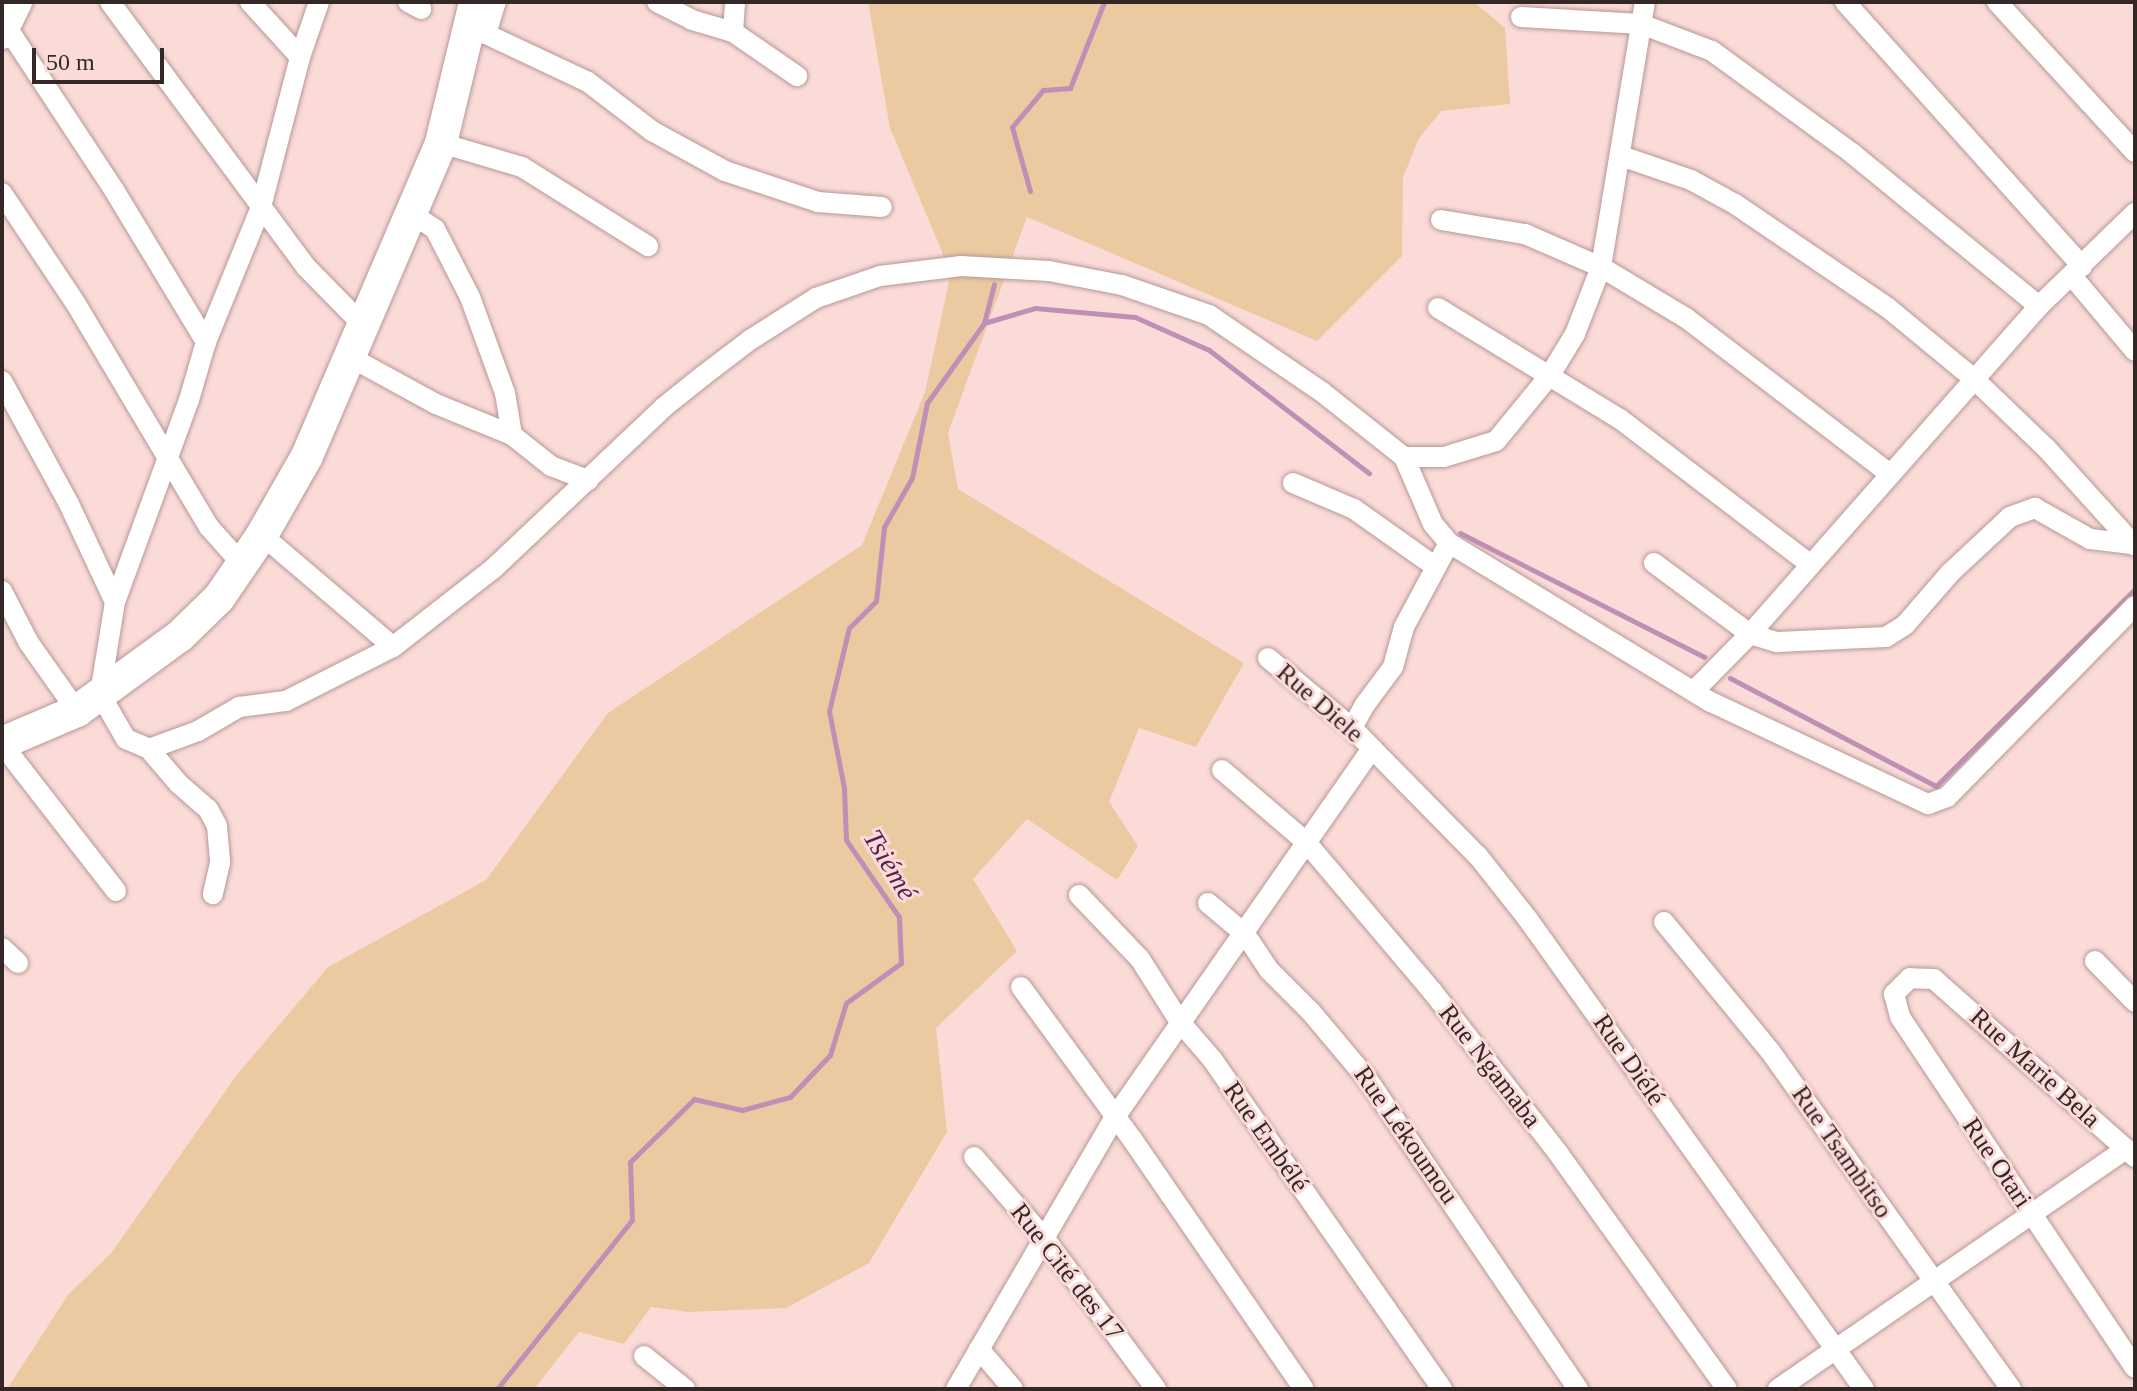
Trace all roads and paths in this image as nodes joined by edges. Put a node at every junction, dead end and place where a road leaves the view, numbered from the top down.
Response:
1 (110, 2) edge
2 (250, 2) edge
3 (319, 2) edge
4 (496, 2) edge
5 (657, 2) edge
6 (735, 2) edge
7 (1645, 2) edge
8 (1845, 2) edge
9 (1997, 2) edge
10 (1521, 17) dead end
11 (9, 21) edge
12 (476, 22) edge
13 (1641, 24) junction
14 (733, 32) junction
15 (300, 57) junction
16 (797, 76) dead end
17 (441, 143) junction
18 (2135, 152) edge
19 (1621, 156) junction
20 (2, 193) edge
21 (261, 207) junction
22 (882, 207) dead end
23 (411, 213) junction
24 (2135, 213) edge
25 (1441, 220) dead end
26 (648, 246) dead end
27 (1601, 267) junction
28 (2077, 271) junction
29 (2039, 306) junction
30 (1438, 308) dead end
31 (363, 325) junction
32 (206, 342) junction
33 (2135, 351) edge
34 (350, 357) junction
35 (1550, 375) junction
36 (1974, 379) junction
37 (2, 381) edge
38 (512, 435) junction
39 (168, 457) junction
40 (1404, 457) junction
41 (1889, 473) junction
42 (588, 480) junction
43 (1293, 483) dead end
44 (262, 535) junction
45 (1449, 543) junction
46 (2134, 545) edge
47 (1654, 563) dead end
48 (243, 565) junction
49 (1811, 565) junction
50 (1436, 567) junction
51 (2, 591) edge
52 (115, 602) junction
53 (2135, 606) edge
54 (1750, 634) junction
55 (393, 647) junction
56 (1268, 658) dead end
57 (1694, 691) junction
58 (88, 703) junction
59 (1352, 728) junction
60 (2, 744) edge
61 (149, 749) junction
62 (1372, 749) junction
63 (1222, 770) dead end
64 (1306, 842) junction
65 (116, 891) dead end
66 (213, 894) dead end
67 (1079, 895) dead end
68 (1208, 903) dead end
69 (1664, 922) dead end
70 (1245, 934) junction
71 (2, 948) edge
72 (2095, 961) dead end
73 (18, 963) dead end
74 (1934, 979) joint
75 (1021, 987) dead end
76 (2135, 1002) edge
77 (1180, 1022) junction
78 (1115, 1117) junction
79 (2131, 1153) edge
80 (974, 1157) dead end
81 (2030, 1214) junction
82 (1045, 1239) junction
83 (1932, 1281) junction
84 (979, 1349) junction
85 (1835, 1352) junction
86 (644, 1356) dead end
87 (2135, 1368) edge
88 (685, 1389) edge
89 (956, 1389) edge
90 (1013, 1389) edge
91 (1156, 1389) edge
92 (1304, 1389) edge
93 (1442, 1389) edge
94 (1578, 1389) edge
95 (1727, 1389) edge
96 (1778, 1389) edge
97 (1864, 1389) edge
98 (2011, 1389) edge

1 - 21 street
2 - 15 street
3 - 15 street
4 - 12 street
5 - 14 street
6 - 14 street
7 - 13 street
8 - 28 street
9 - 18 street
10 - 13 street
11 - 32 street
12 - 17 main road
12 - 22 street
13 - 19 street
13 - 29 street
14 - 16 street
15 - 21 street
17 - 23 main road
17 - 26 street
19 - 27 street
19 - 36 street
20 - 39 street
21 - 31 street
21 - 32 street
23 - 31 main road
23 - 38 street
24 - 28 street
25 - 27 street
27 - 35 street
27 - 41 street
28 - 29 street
28 - 33 street
29 - 36 street
30 - 35 street
31 - 34 main road
32 - 39 street
34 - 38 street
34 - 44 main road
35 - 40 street
35 - 49 street
36 - 41 street
36 - 46 street
37 - 52 street
38 - 42 street
39 - 48 street
39 - 52 street
40 - 42 street
40 - 45 street
41 - 49 street
42 - 55 street
43 - 50 street
44 - 48 main road
44 - 55 street
45 - 50 street
45 - 57 street
46 - 54 street
47 - 54 street
48 - 58 main road
49 - 54 street
50 - 59 street
51 - 58 street
52 - 58 street
53 - 57 street
54 - 57 street
55 - 61 street
56 - 59 street, Rue Diele
58 - 60 main road
58 - 61 street
59 - 62 street, Rue Diele
60 - 65 street
61 - 66 street
62 - 64 street
62 - 85 street, Rue Diélé
63 - 64 street, Rue Ngamaba
64 - 70 street
64 - 95 street, Rue Ngamaba
67 - 77 street, Rue Embélé
68 - 70 street, Rue Lékoumou
69 - 83 street, Rue Tsambitso
70 - 77 street
70 - 94 street, Rue Lékoumou
71 - 73 street
72 - 76 street
74 - 79 street, Rue Marie Bela
74 - 81 street, Rue Otari
75 - 78 street
77 - 78 street
77 - 93 street, Rue Embélé
78 - 82 street
78 - 92 street
79 - 81 street
80 - 82 street, Rue Cité des 17
81 - 83 street
81 - 87 street, Rue Otari
82 - 84 street
82 - 91 street, Rue Cité des 17
83 - 85 street
83 - 98 street, Rue Tsambitso
84 - 89 street
84 - 90 street
85 - 96 street
85 - 97 street, Rue Diélé
86 - 88 street

